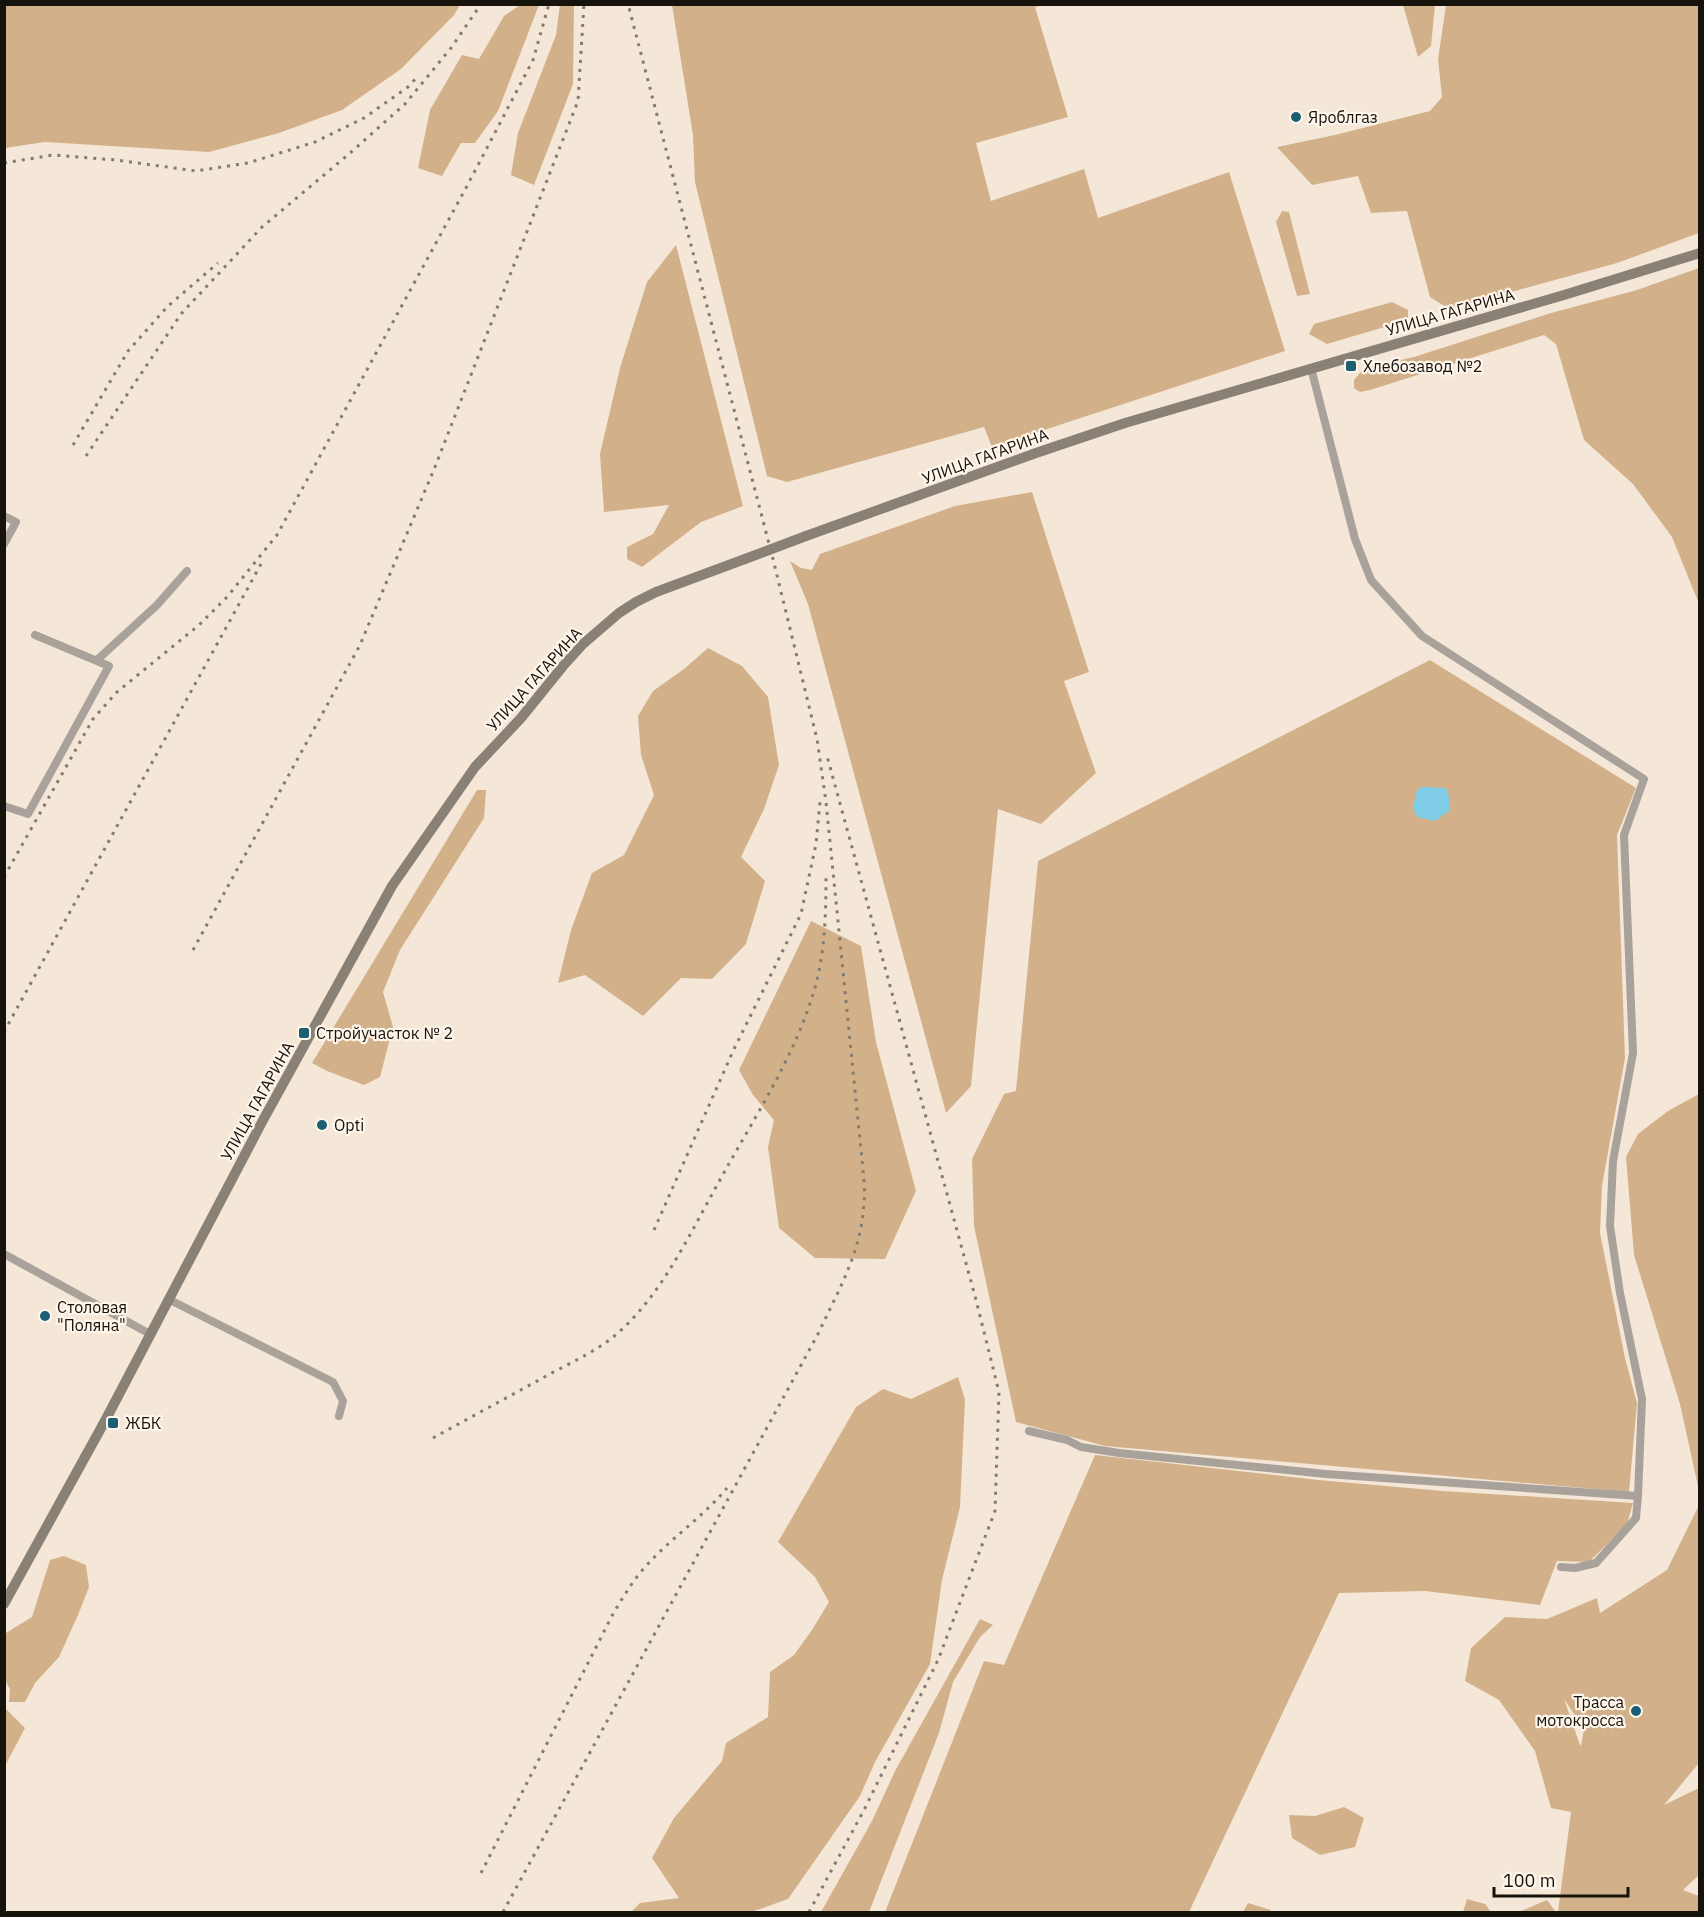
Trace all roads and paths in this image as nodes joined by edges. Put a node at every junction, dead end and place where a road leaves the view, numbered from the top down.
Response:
1 (1700, 253) edge
2 (1311, 368) junction
3 (4, 516) edge
4 (4, 544) edge
5 (187, 571) dead end
6 (35, 635) dead end
7 (96, 660) junction
8 (4, 806) edge
9 (4, 1254) edge
10 (168, 1299) junction
11 (150, 1334) junction
12 (339, 1416) dead end
13 (1029, 1431) dead end
14 (1638, 1496) junction
15 (1561, 1567) dead end
16 (4, 1604) edge

1 - 2 main road, УЛИЦА ГАГАРИНА
2 - 10 main road, УЛИЦА ГАГАРИНА, bridge
2 - 14 street
3 - 4 street
5 - 7 street
6 - 7 street
7 - 8 street
9 - 11 street
10 - 11 main road, УЛИЦА ГАГАРИНА
10 - 12 street
11 - 16 main road, УЛИЦА ГАГАРИНА
13 - 14 street
14 - 15 street

